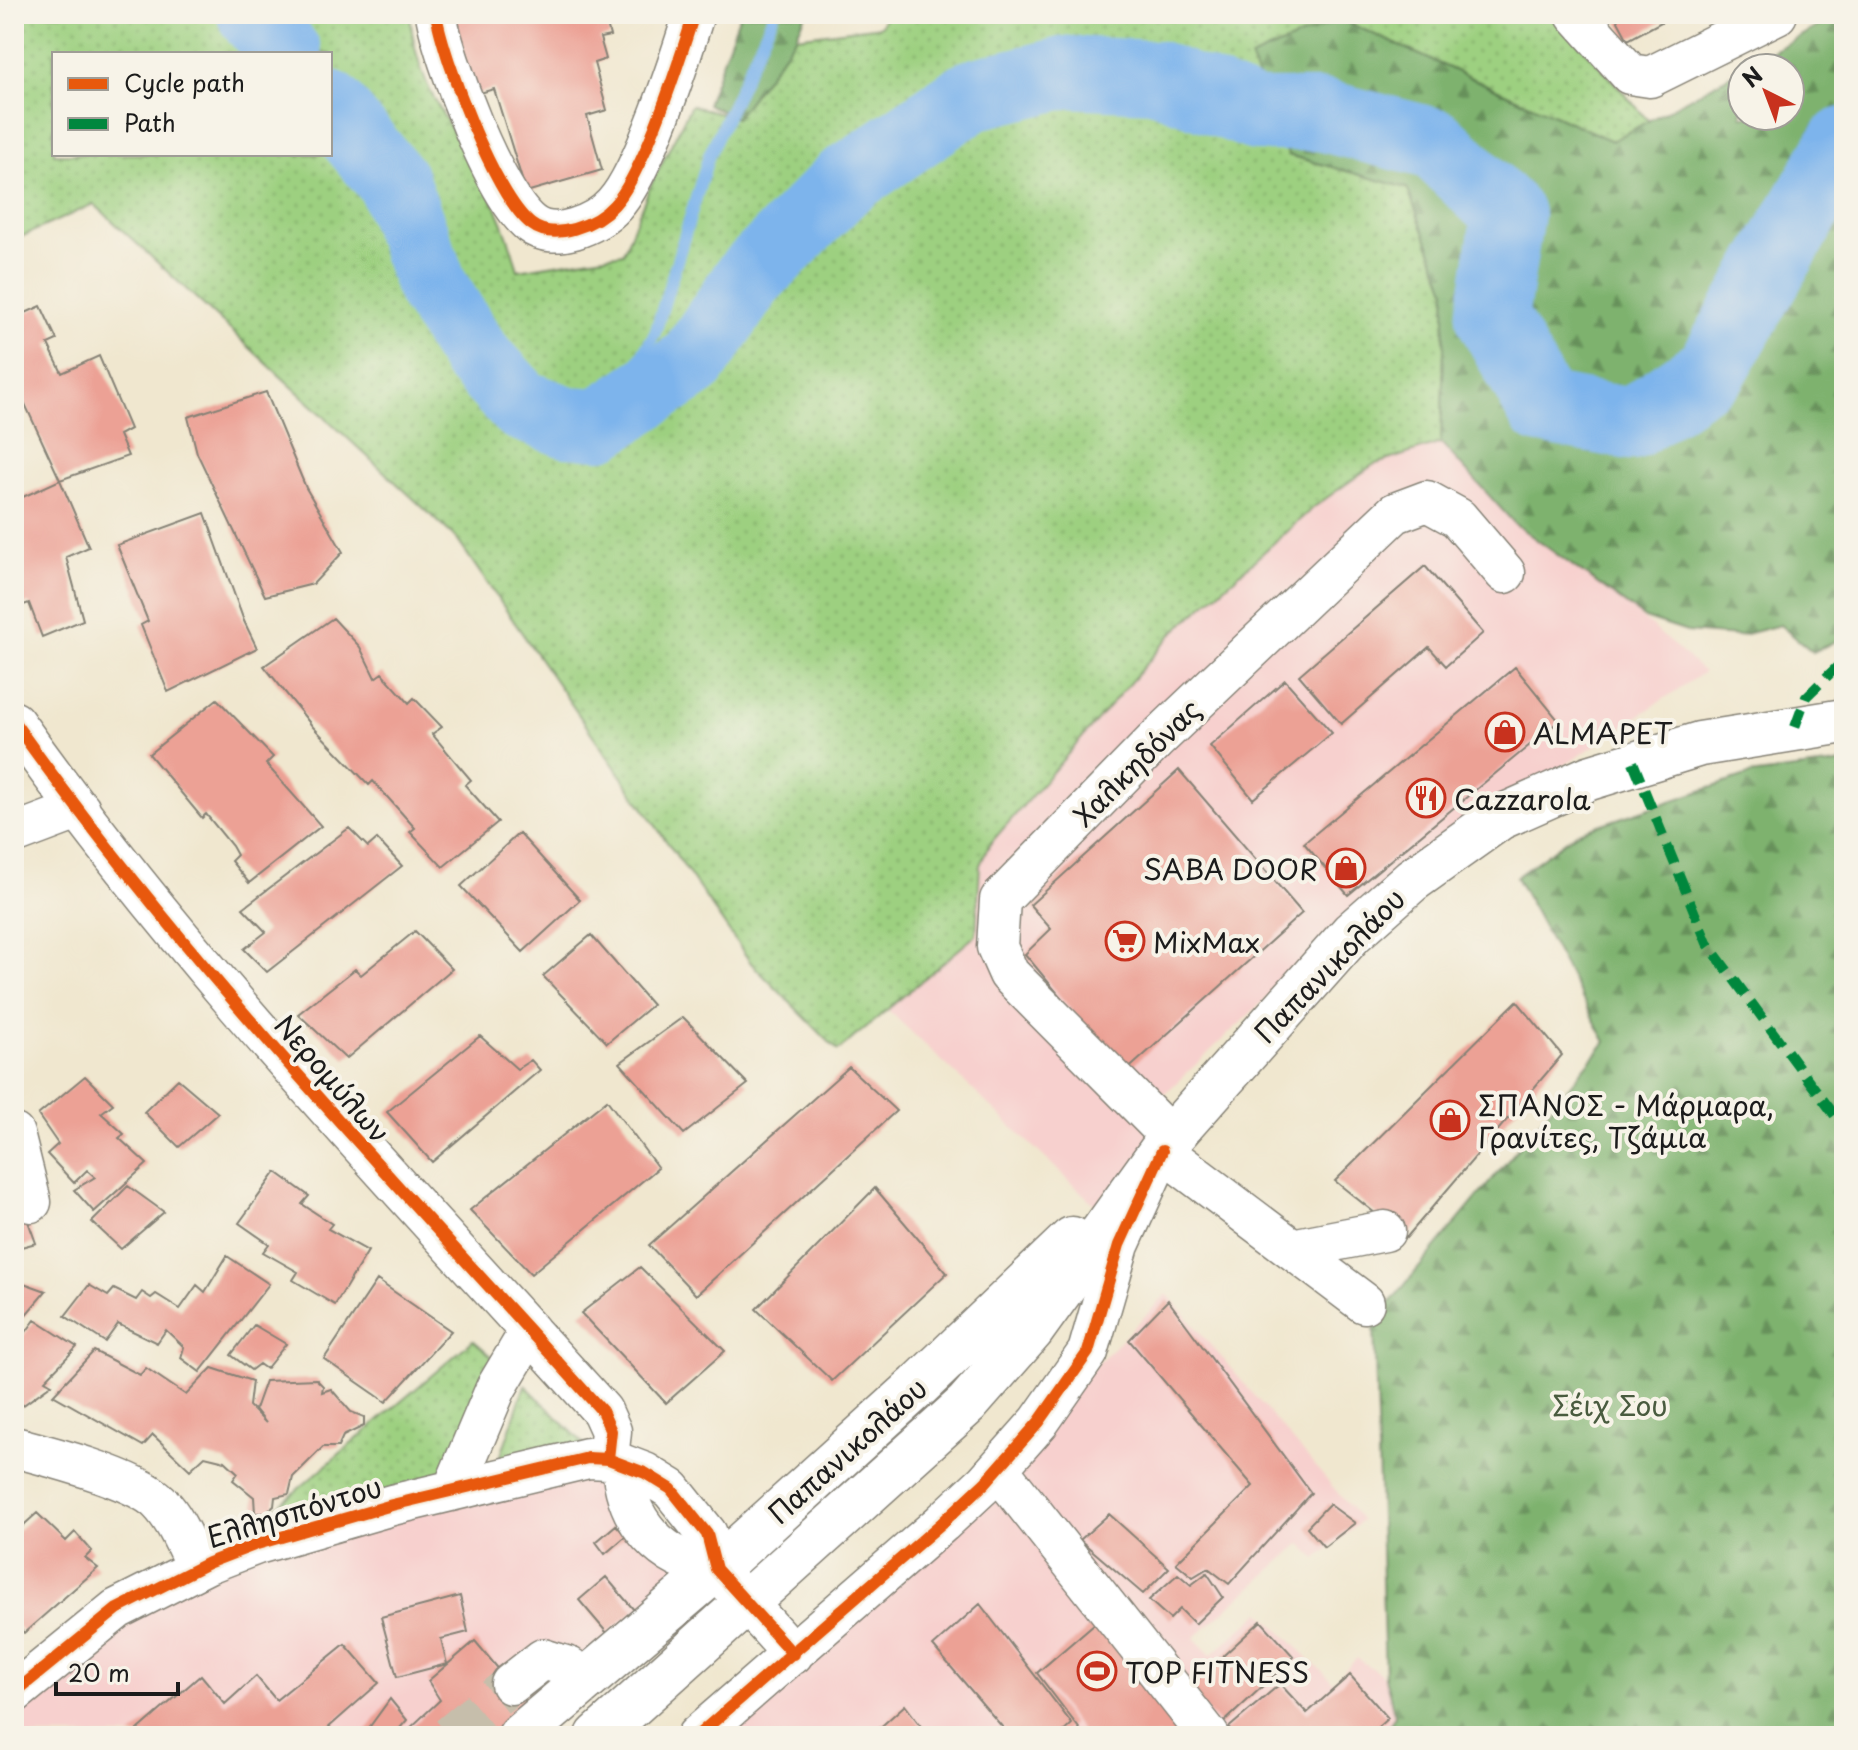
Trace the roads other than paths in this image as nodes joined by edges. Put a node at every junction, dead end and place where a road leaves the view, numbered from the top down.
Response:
1 (436, 14) edge
2 (694, 14) edge
3 (1576, 14) edge
4 (1777, 14) edge
5 (1505, 573) dead end
6 (1844, 721) edge
7 (14, 722) edge
8 (80, 809) junction
9 (14, 834) edge
10 (14, 1134) edge
11 (1167, 1144) junction
12 (31, 1202) dead end
13 (1385, 1231) dead end
14 (1292, 1249) junction
15 (1364, 1303) dead end
16 (530, 1331) junction
17 (14, 1447) edge
18 (615, 1463) junction
19 (998, 1469) junction
20 (453, 1490) junction
21 (197, 1567) junction
22 (716, 1569) junction
23 (748, 1605) junction
24 (793, 1654) junction
25 (569, 1667) dead end
26 (511, 1684) tunnel mouth
27 (14, 1693) edge
28 (520, 1736) edge
29 (598, 1736) edge
30 (697, 1736) edge
31 (1209, 1736) edge

1 - 2 street
3 - 4 street
5 - 11 street, Χαλκηδόνας
6 - 11 main road, Παπανικολάου
7 - 8 street, Νερομύλων
8 - 9 street
8 - 16 street, Νερομύλων
10 - 12 street
11 - 14 street, Χαλκηδόνας
11 - 19 street
11 - 22 main road, Παπανικολάου
11 - 23 main road, Παπανικολάου
13 - 14 street
14 - 15 street, Χαλκηδόνας
16 - 18 street, Νερομύλων
16 - 20 street
17 - 21 street
18 - 20 street, Ελλησπόντου
18 - 22 street, Νερομύλων
19 - 24 street
19 - 31 street
20 - 21 street, Ελλησπόντου
21 - 27 street, Ελλησπόντου
22 - 23 street
22 - 28 main road, Παπανικολάου
23 - 24 street
23 - 29 main road, Παπανικολάου
24 - 30 street
25 - 26 street

